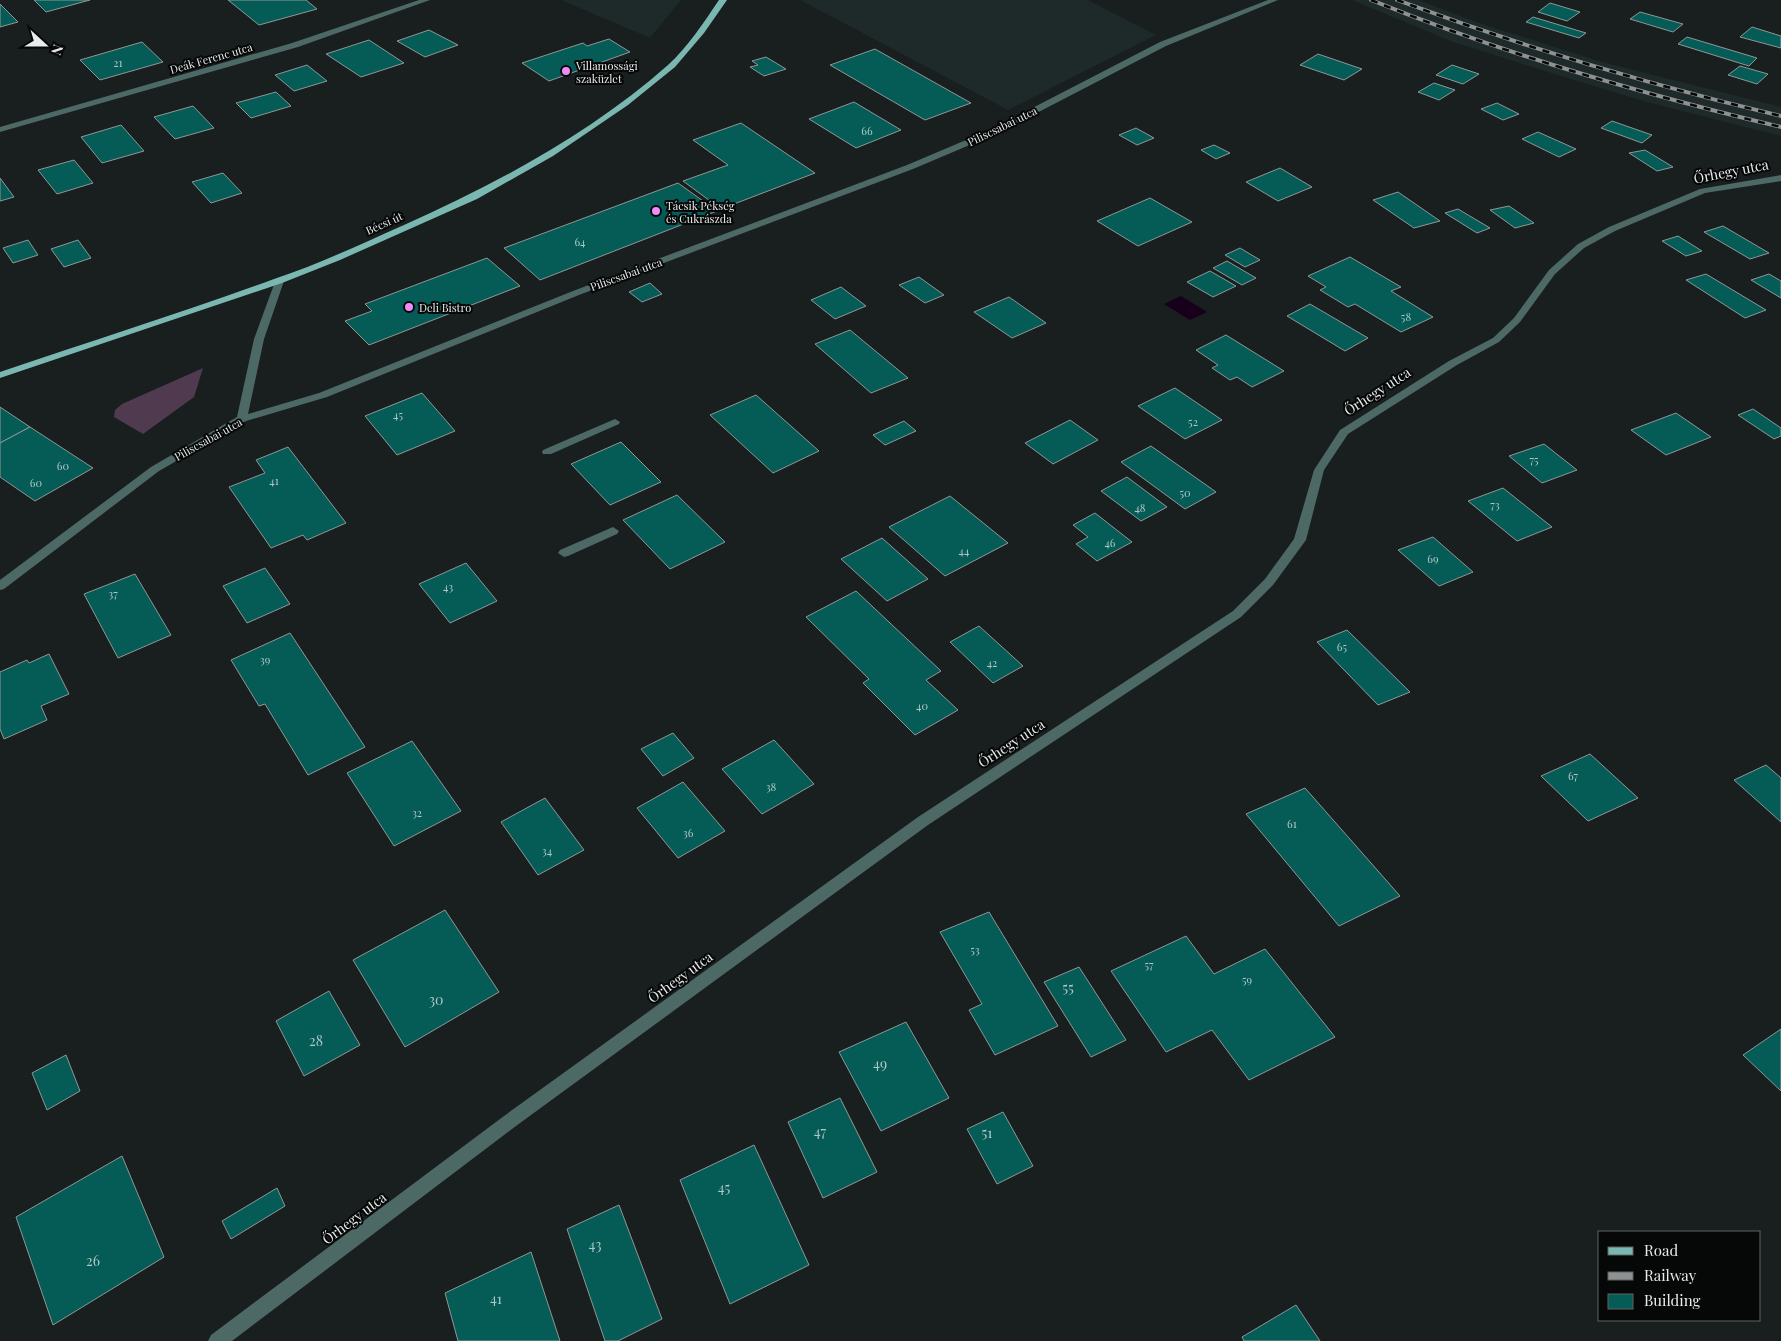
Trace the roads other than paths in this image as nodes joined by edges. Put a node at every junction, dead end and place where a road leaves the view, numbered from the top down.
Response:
1 (426, 0) edge
2 (723, 0) edge
3 (1274, 0) edge
4 (0, 130) edge
5 (1781, 178) edge
6 (278, 281) junction
7 (0, 375) edge
8 (242, 419) junction
9 (616, 422) dead end
10 (547, 452) dead end
11 (613, 531) dead end
12 (564, 554) dead end
13 (0, 586) edge
14 (217, 1341) edge

1 - 4 street, Deák Ferenc utca
2 - 6 main road, Bécsi út
3 - 8 street, Piliscsabai utca
5 - 14 street, Őrhegy utca
6 - 7 main road, Bécsi út
6 - 8 street
8 - 13 street, Piliscsabai utca
9 - 10 street
11 - 12 street

